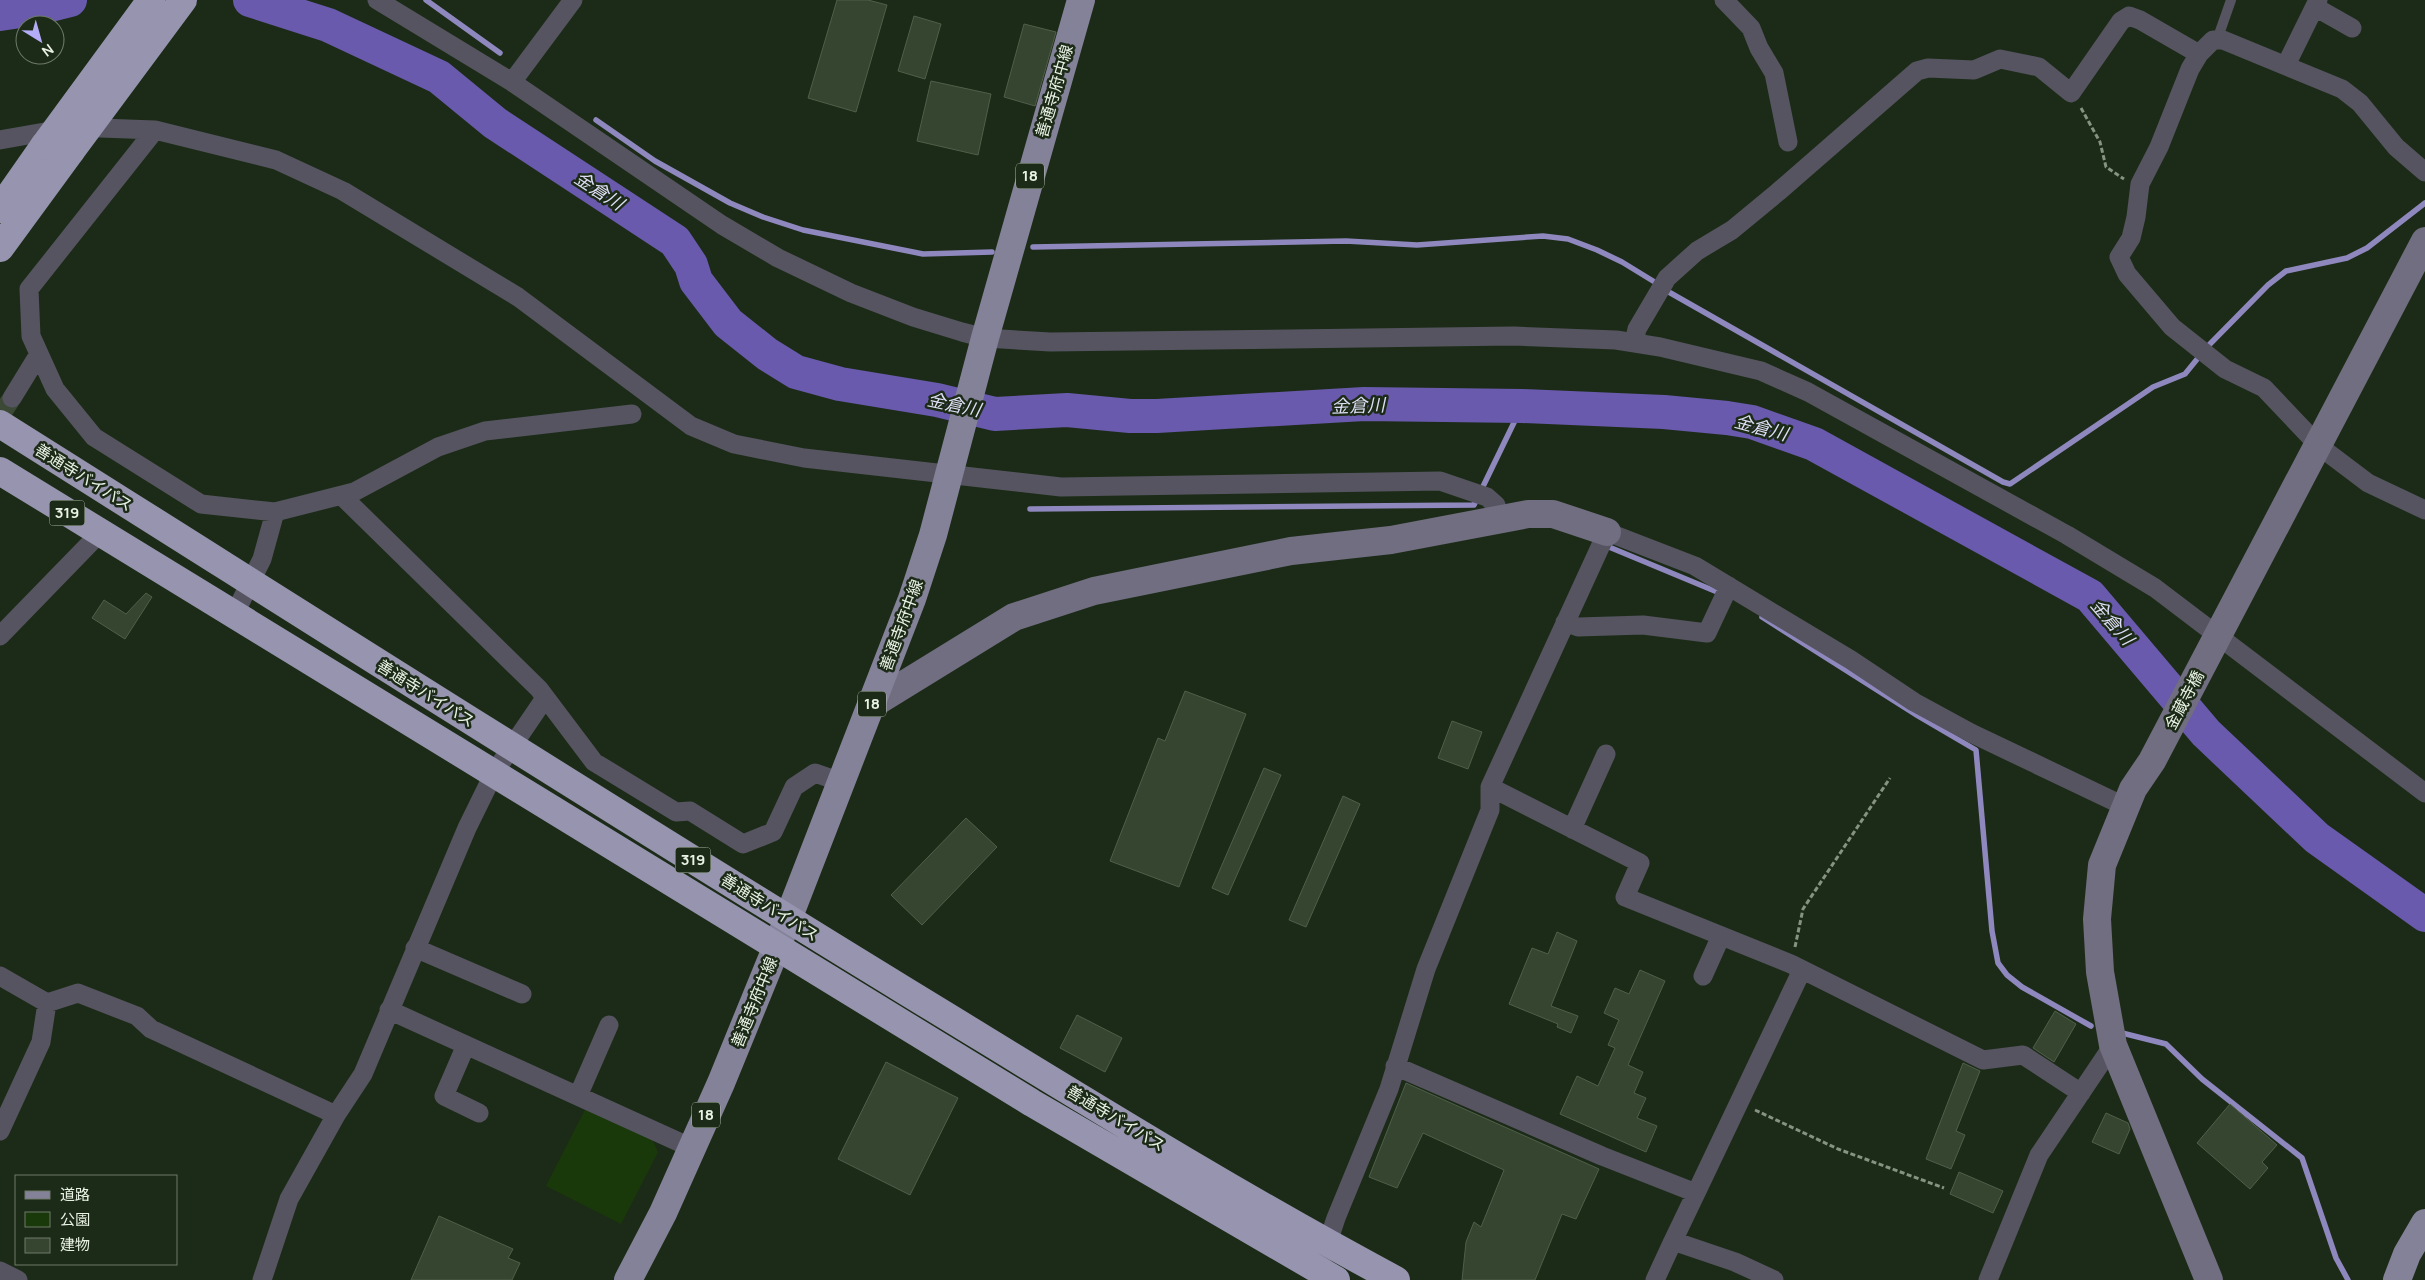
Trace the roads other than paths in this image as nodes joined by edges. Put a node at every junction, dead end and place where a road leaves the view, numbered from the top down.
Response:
1 (151, 0) edge
2 (183, 0) edge
3 (378, 0) edge
4 (572, 0) edge
5 (1081, 0) edge
6 (1724, 0) edge
7 (2231, 0) edge
8 (2317, 3) edge
9 (2352, 28) dead end
10 (2217, 40) junction
11 (2199, 54) junction
12 (2286, 66) junction
13 (512, 82) junction
14 (155, 130) junction
15 (0, 140) edge
16 (1788, 142) dead end
17 (2425, 172) edge
18 (0, 209) edge
19 (2425, 241) edge
20 (0, 248) edge
21 (1634, 343) junction
22 (984, 345) junction
23 (39, 354) junction
24 (12, 398) tunnel mouth
25 (632, 414) dead end
26 (0, 424) edge
27 (2318, 446) junction
28 (951, 465) junction
29 (0, 471) edge
30 (342, 496) junction
31 (1487, 503) junction
32 (2425, 510) edge
33 (275, 512) junction
34 (1607, 532) junction
35 (100, 533) junction
36 (251, 581) junction
37 (1726, 592) junction
38 (234, 616) junction
39 (1565, 622) junction
40 (0, 636) edge
41 (2216, 636) junction
42 (545, 698) junction
43 (871, 705) junction
44 (511, 746) junction
45 (1606, 754) dead end
46 (494, 773) junction
47 (841, 782) junction
48 (1490, 788) junction
49 (2425, 794) edge
50 (2126, 807) junction
51 (1572, 829) junction
52 (788, 919) junction
53 (1721, 936) junction
54 (776, 947) junction
55 (416, 948) junction
56 (1797, 967) junction
57 (0, 976) edge
58 (1703, 976) dead end
59 (522, 994) dead end
60 (47, 1003) junction
61 (389, 1010) junction
62 (609, 1024) dead end
63 (466, 1045) junction
64 (2113, 1045) junction
65 (1395, 1066) junction
66 (2081, 1093) junction
67 (578, 1096) junction
68 (479, 1113) dead end
69 (336, 1114) junction
70 (0, 1131) edge
71 (692, 1148) junction
72 (1696, 1193) junction
73 (2425, 1223) edge
74 (1673, 1241) junction
75 (1328, 1244) junction
76 (0, 1271) edge
77 (1321, 1276) edge
78 (18, 1280) edge
79 (262, 1280) edge
80 (628, 1280) edge
81 (1396, 1280) edge
82 (1655, 1280) edge
83 (1774, 1280) edge
84 (1988, 1280) edge
85 (2209, 1280) edge
86 (2397, 1280) edge

1 - 18 highway, bridge
2 - 20 highway, bridge
3 - 13 street
4 - 13 street
5 - 22 main road, 善通寺府中線 / 18
6 - 16 street
7 - 10 lane
8 - 9 street
8 - 12 street
10 - 11 street
10 - 12 street
11 - 21 street
11 - 27 street
12 - 17 street
13 - 22 street
14 - 15 street
14 - 23 street
14 - 28 street
19 - 27 street, 金蔵寺橋
21 - 22 street
21 - 41 street
22 - 28 main road, 善通寺府中線 / 18
23 - 24 street
23 - 33 street
25 - 30 street
26 - 36 highway, 善通寺バイパス / 319
27 - 32 street
27 - 41 street, 金蔵寺橋
28 - 31 street
28 - 43 main road, 善通寺府中線 / 18
29 - 35 highway, 善通寺バイパス / 319
30 - 33 street
30 - 42 street
31 - 34 street
31 - 43 street
33 - 36 street
34 - 37 street
34 - 39 street
35 - 38 highway, 善通寺バイパス / 319
35 - 40 street
36 - 38 street
36 - 44 highway, 善通寺バイパス / 319
37 - 39 street
37 - 50 street
38 - 46 highway, 善通寺バイパス / 319
39 - 48 street
41 - 49 street
41 - 50 street, 金蔵寺橋
42 - 44 street
42 - 47 street
43 - 47 main road, 善通寺府中線 / 18
44 - 46 street
44 - 52 highway, 善通寺バイパス / 319
45 - 51 street
46 - 54 highway, 善通寺バイパス / 319
46 - 55 street
47 - 52 main road, 善通寺府中線 / 18
48 - 51 street
48 - 65 street
50 - 64 street, 金蔵寺橋
51 - 53 street
52 - 54 main road, 善通寺府中線 / 18
52 - 75 highway, 善通寺バイパス / 319
53 - 56 street
53 - 58 street
54 - 71 main road, 善通寺府中線 / 18
54 - 77 highway, 善通寺バイパス / 319
55 - 59 street
55 - 61 street
56 - 66 street
56 - 72 street
57 - 60 street
60 - 69 street
60 - 70 street
61 - 63 street
61 - 69 street
62 - 67 street
63 - 67 street
63 - 68 street
64 - 66 street
64 - 85 street, 金蔵寺橋
65 - 72 street
65 - 75 street
66 - 84 street
67 - 71 street
69 - 79 street
71 - 80 main road, 善通寺府中線 / 18
72 - 74 street
73 - 86 main road
74 - 82 street
74 - 83 street
75 - 77 street
75 - 81 highway, 善通寺バイパス / 319
76 - 78 street

